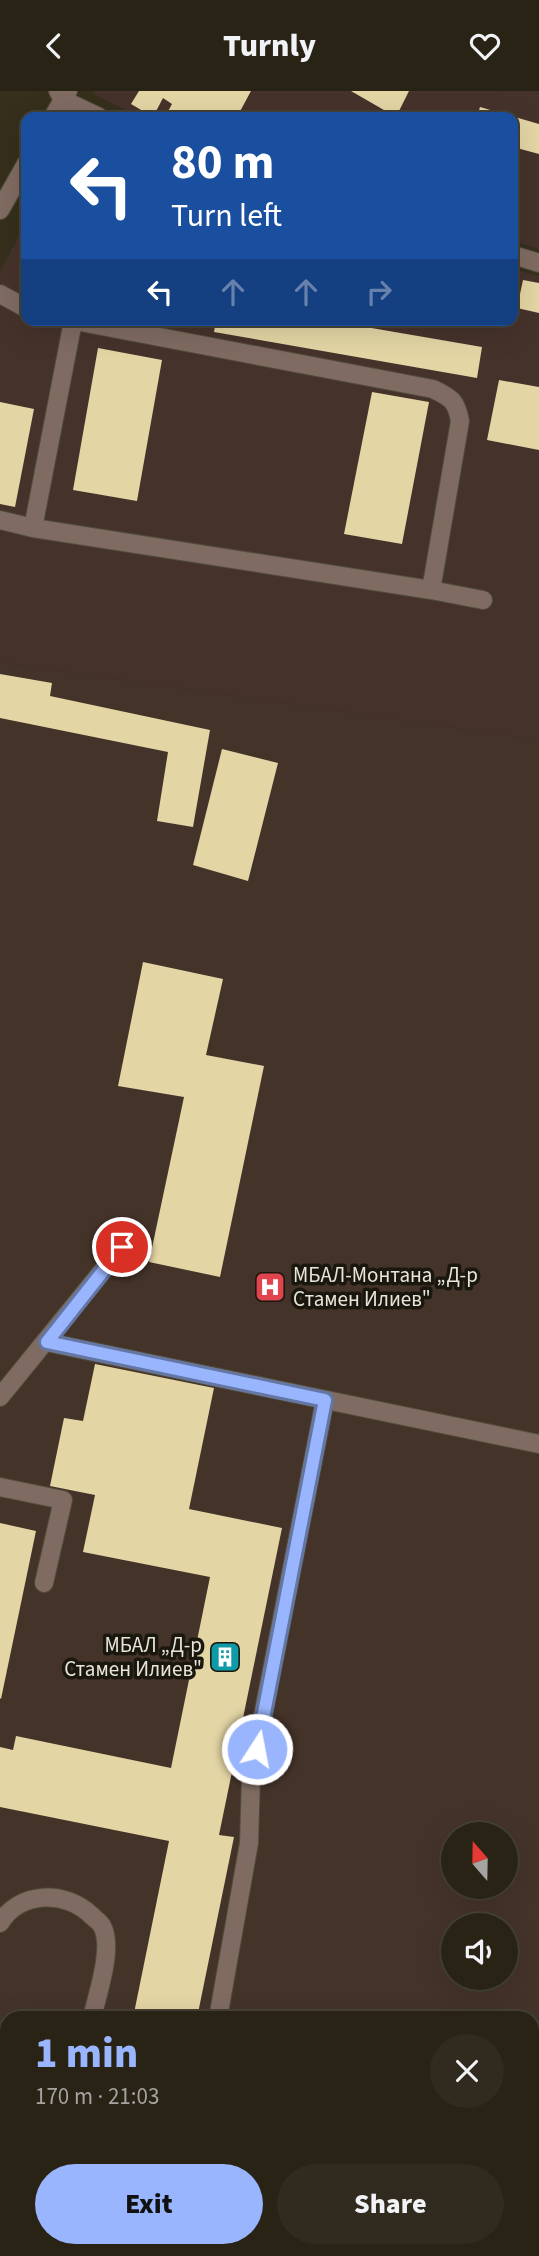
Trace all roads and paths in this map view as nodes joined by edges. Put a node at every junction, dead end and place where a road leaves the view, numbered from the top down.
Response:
1 (63, 94) edge
2 (55, 112) edge
3 (91, 112) edge
4 (21, 173) edge
5 (0, 210) edge
6 (518, 257) edge
7 (539, 263) edge
8 (0, 294) edge
9 (21, 304) edge
10 (70, 326) edge
11 (97, 326) edge
12 (0, 520) edge
13 (33, 528) junction
14 (431, 590) junction
15 (483, 600) dead end
16 (122, 1247) dead end
17 (47, 1342) junction
18 (0, 1397) edge
19 (325, 1400) junction
20 (539, 1444) edge
21 (0, 1487) edge
22 (44, 1583) dead end
23 (0, 1923) edge
24 (94, 2011) edge
25 (219, 2011) edge

1 - 2 street
1 - 3 street
4 - 5 street
6 - 7 street
8 - 9 street
10 - 13 street
11 - 14 street
12 - 13 street
13 - 14 street
14 - 15 street
16 - 17 street
17 - 18 street
17 - 19 street
19 - 20 street
19 - 25 street
21 - 22 street
23 - 24 street

